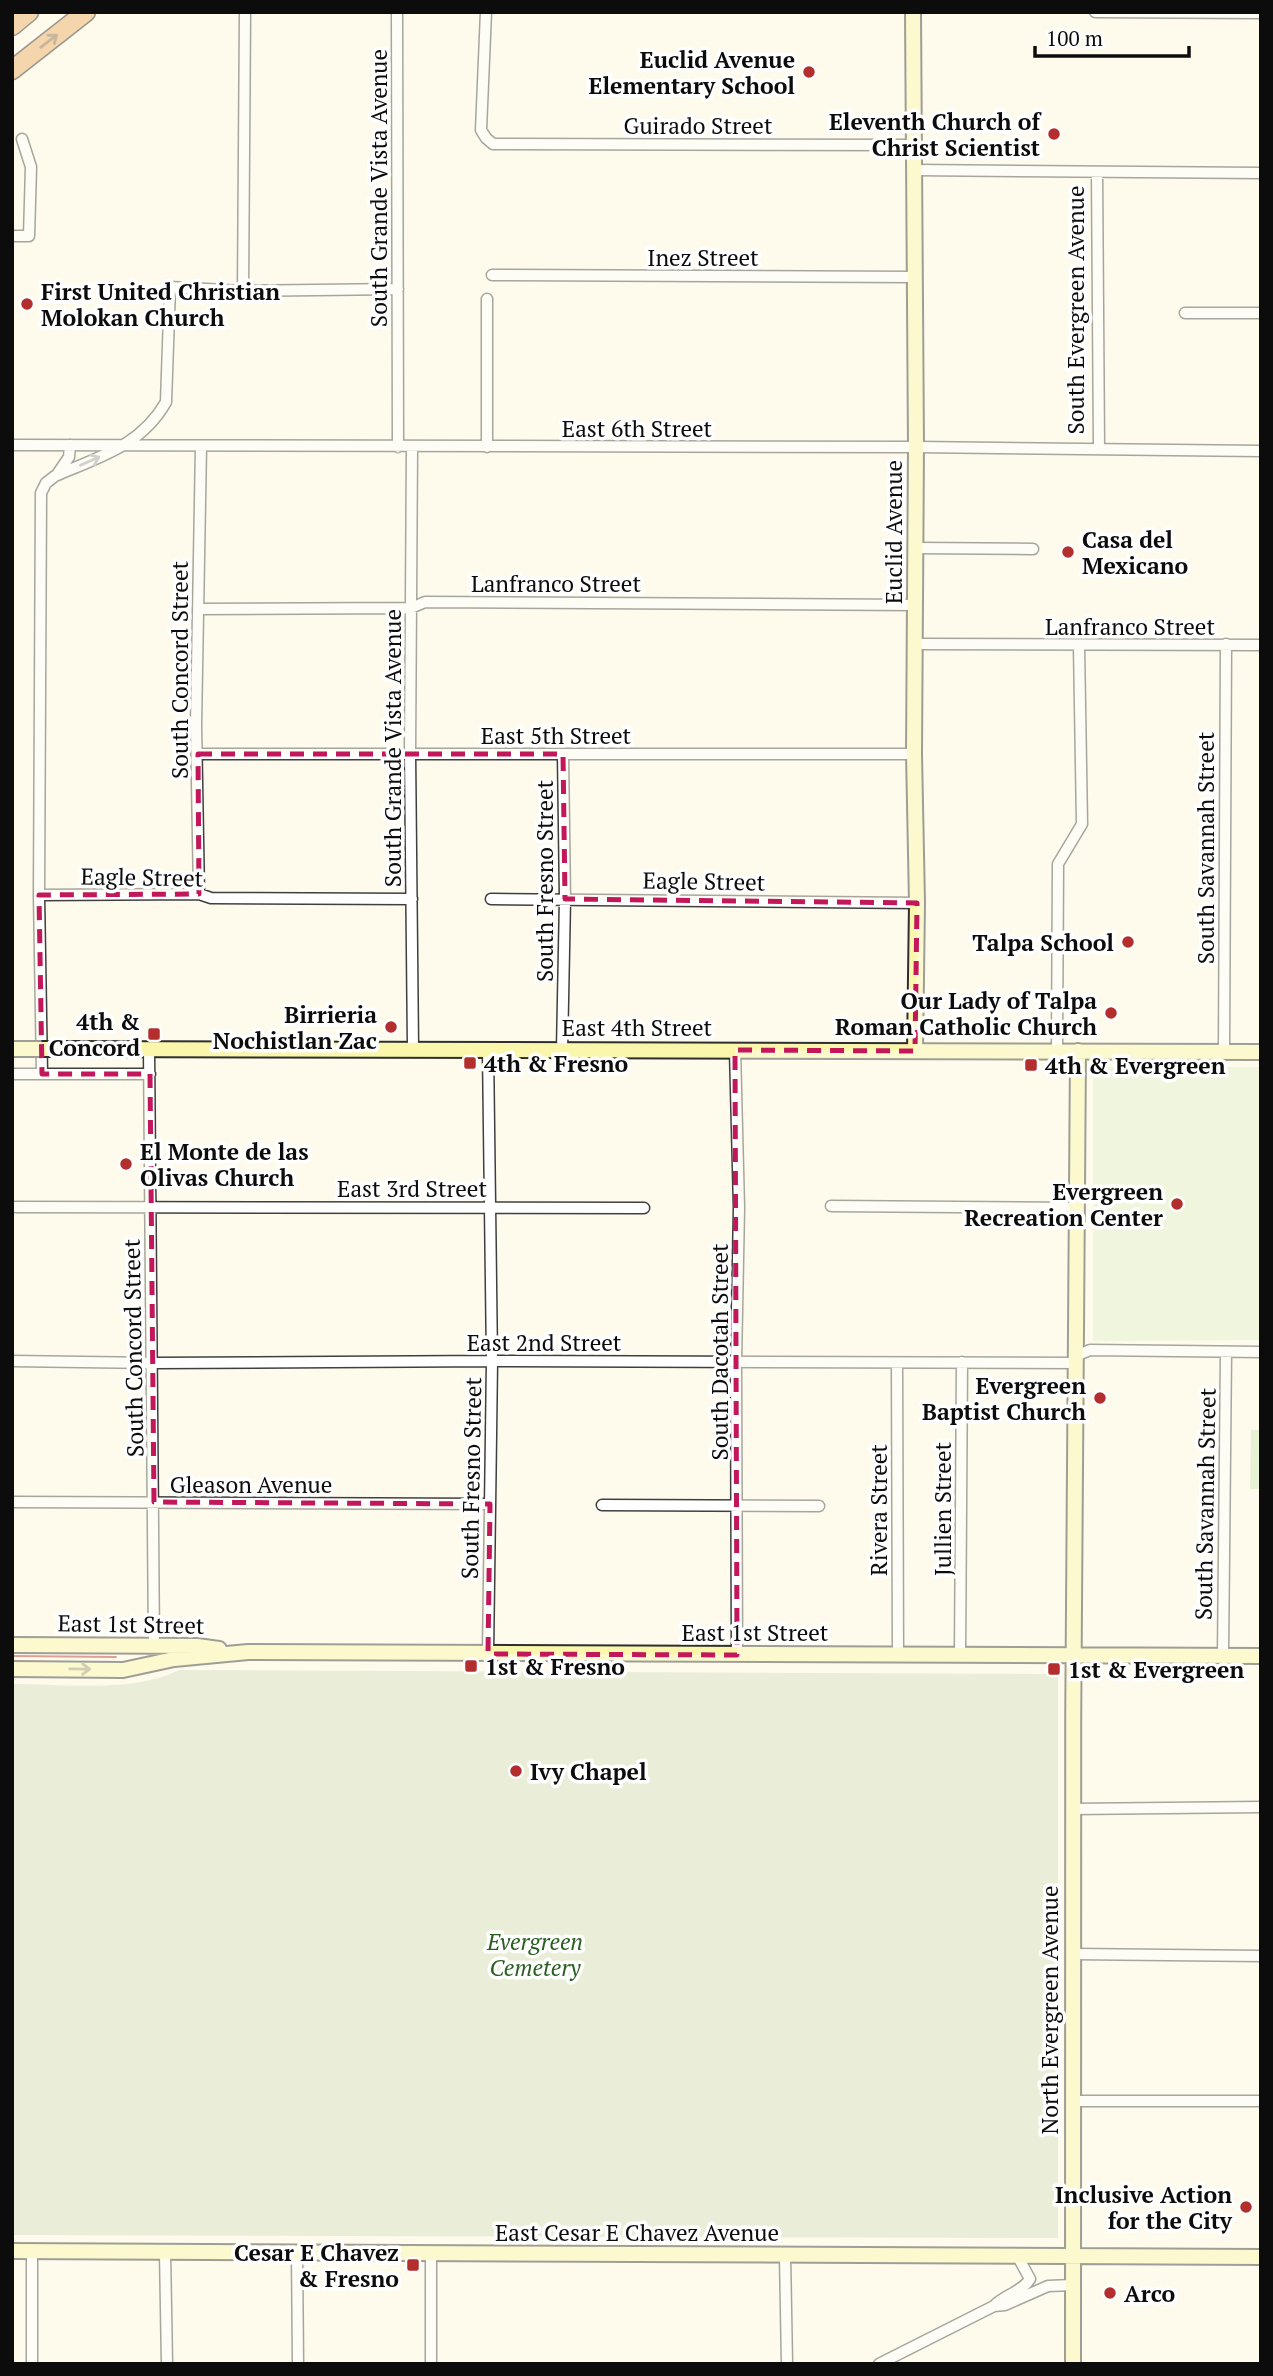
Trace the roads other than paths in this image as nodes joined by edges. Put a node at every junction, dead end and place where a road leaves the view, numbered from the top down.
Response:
1 (29, 12) edge
2 (86, 12) edge
3 (245, 12) edge
4 (397, 12) edge
5 (486, 12) edge
6 (913, 12) edge
7 (1095, 12) edge
8 (1261, 13) edge
9 (12, 26) edge
10 (12, 70) edge
11 (22, 139) dead end
12 (913, 145) junction
13 (914, 170) junction
14 (1097, 172) junction
15 (1261, 173) edge
16 (12, 236) edge
17 (492, 275) dead end
18 (914, 277) junction
19 (398, 289) junction
20 (243, 291) junction
21 (487, 299) dead end
22 (1185, 313) dead end
23 (1261, 313) edge
24 (12, 445) edge
25 (70, 445) junction
26 (124, 445) junction
27 (201, 446) junction
28 (398, 447) junction
29 (412, 447) junction
30 (487, 447) junction
31 (916, 447) junction
32 (1099, 448) junction
33 (1261, 451) edge
34 (55, 476) junction
35 (915, 548) junction
36 (1033, 549) dead end
37 (915, 605) junction
38 (411, 608) junction
39 (198, 609) junction
40 (915, 644) junction
41 (1226, 644) junction
42 (1261, 645) edge
43 (1079, 646) junction
44 (410, 753) junction
45 (198, 754) junction
46 (563, 754) junction
47 (914, 754) junction
48 (200, 894) junction
49 (40, 895) junction
50 (491, 899) dead end
51 (565, 899) junction
52 (412, 900) junction
53 (917, 903) junction
54 (149, 1048) junction
55 (413, 1048) junction
56 (12, 1049) edge
57 (488, 1050) junction
58 (562, 1050) junction
59 (735, 1050) junction
60 (915, 1051) junction
61 (1077, 1051) junction
62 (1057, 1052) junction
63 (1224, 1052) junction
64 (1261, 1052) edge
65 (12, 1074) edge
66 (43, 1074) junction
67 (150, 1074) junction
68 (831, 1206) dead end
69 (12, 1207) edge
70 (151, 1207) junction
71 (488, 1208) junction
72 (644, 1208) dead end
73 (1076, 1208) junction
74 (1226, 1352) junction
75 (1261, 1352) edge
76 (1076, 1359) junction
77 (12, 1361) edge
78 (492, 1361) junction
79 (737, 1362) junction
80 (962, 1362) junction
81 (153, 1363) junction
82 (897, 1363) junction
83 (12, 1502) edge
84 (154, 1502) junction
85 (490, 1504) junction
86 (737, 1504) junction
87 (602, 1505) dead end
88 (819, 1506) dead end
89 (12, 1645) edge
90 (154, 1646) junction
91 (248, 1652) junction
92 (488, 1654) junction
93 (737, 1655) junction
94 (898, 1656) junction
95 (960, 1656) junction
96 (1223, 1656) junction
97 (1261, 1656) edge
98 (1074, 1657) junction
99 (12, 1669) edge
100 (1261, 1807) edge
101 (1072, 1808) junction
102 (1073, 1954) junction
103 (1261, 1956) edge
104 (1072, 2101) junction
105 (1261, 2101) edge
106 (12, 2251) edge
107 (32, 2251) junction
108 (165, 2252) junction
109 (297, 2253) junction
110 (431, 2254) junction
111 (785, 2255) junction
112 (1018, 2257) junction
113 (1073, 2257) junction
114 (1261, 2257) edge
115 (1073, 2285) junction
116 (994, 2306) junction
117 (32, 2364) edge
118 (167, 2364) edge
119 (298, 2364) edge
120 (431, 2364) edge
121 (787, 2364) edge
122 (879, 2364) edge
123 (1073, 2364) edge

1 - 9 highway
10 -> 2 highway
3 - 20 street
4 - 19 street, South Grande Vista Avenue
5 - 12 street, Guirado Street
6 - 12 street, Euclid Avenue
7 - 8 street
11 - 16 street
12 - 13 street, Euclid Avenue
13 - 14 street
13 - 18 street, Euclid Avenue
14 - 15 street
14 - 32 street, South Evergreen Avenue
17 - 18 street, Inez Street
18 - 31 street, Euclid Avenue
19 - 20 street
19 - 28 street, South Grande Vista Avenue
20 - 26 street
21 - 30 street
22 - 23 street
24 - 25 street, East 6th Street
25 - 26 street, East 6th Street
25 - 34 street
26 - 27 street, East 6th Street
34 -> 26 street
27 - 28 street, East 6th Street
27 - 39 street, South Concord Street
28 - 29 street, East 6th Street
29 - 30 street, East 6th Street
29 - 38 street, South Grande Vista Avenue
30 - 31 street, East 6th Street
31 - 32 street, East 6th Street
31 - 35 street, Euclid Avenue
32 - 33 street, East 6th Street
34 - 49 street
35 - 36 street
35 - 37 street, Euclid Avenue
37 - 38 street, Lanfranco Street
37 - 40 street, Euclid Avenue
38 - 39 street, Lanfranco Street
38 - 44 street, South Grande Vista Avenue
39 - 45 street, South Concord Street
40 - 43 street, Lanfranco Street
40 - 47 street, Euclid Avenue
41 - 42 street, Lanfranco Street
41 - 43 street, Lanfranco Street
41 - 63 street, South Savannah Street
43 - 62 street
44 - 45 street, East 5th Street
44 - 46 street, East 5th Street
44 - 52 street, South Grande Vista Avenue
45 - 48 street, South Concord Street
46 - 47 street, East 5th Street
46 - 51 street, South Fresno Street
47 - 53 street, Euclid Avenue
48 - 49 street, Eagle Street
48 - 52 street, Eagle Street
49 - 66 street
50 - 51 street, Eagle Street
51 - 53 street, Eagle Street
51 - 58 street, South Fresno Street
52 - 55 street, South Grande Vista Avenue
53 - 60 street, Euclid Avenue
54 - 55 street, East 4th Street
54 - 56 street, East 4th Street, bridge
54 - 67 street, South Concord Street
55 - 57 street, East 4th Street
57 - 58 street, East 4th Street
57 - 71 street, South Fresno Street
58 - 59 street, East 4th Street
59 - 60 street, East 4th Street
59 - 79 street, South Dacotah Street
60 - 62 street, East 4th Street
61 - 62 street, East 4th Street
61 - 63 street, East 4th Street
61 - 73 street
63 - 64 street, East 4th Street
65 - 66 street
66 - 67 street
67 - 70 street, South Concord Street
68 - 73 street
69 - 70 street, East 3rd Street
70 - 71 street, East 3rd Street
70 - 81 street, South Concord Street
71 - 72 street, East 3rd Street
71 - 78 street, South Fresno Street
73 - 76 street
74 - 75 street, East 2nd Street
74 - 76 street, East 2nd Street
74 - 96 street, South Savannah Street
76 - 80 street, East 2nd Street
76 - 98 street
77 - 81 street, East 2nd Street
78 - 79 street, East 2nd Street
78 - 81 street, East 2nd Street
78 - 85 street, South Fresno Street
79 - 82 street, East 2nd Street
79 - 86 street, South Dacotah Street
80 - 82 street, East 2nd Street
80 - 95 street, Jullien Street
81 - 84 street, South Concord Street
82 - 94 street, Rivera Street
83 - 84 street, Gleason Avenue
84 - 85 street, Gleason Avenue
84 - 90 street, South Concord Street
85 - 92 street, South Fresno Street
86 - 87 street
86 - 88 street
86 - 93 street, South Dacotah Street
89 - 90 street, East 1st Street
90 - 91 street, East 1st Street
91 - 92 street, East 1st Street
99 -> 91 street, East 1st Street
92 - 93 street, East 1st Street
93 - 94 street, East 1st Street
94 - 95 street, East 1st Street
95 - 98 street, East 1st Street
96 - 97 street, East 1st Street
96 - 98 street, East 1st Street
98 - 101 street, North Evergreen Avenue
100 - 101 street
101 - 102 street, North Evergreen Avenue
102 - 103 street
102 - 104 street, North Evergreen Avenue
104 - 105 street
104 - 113 street, North Evergreen Avenue
106 - 107 street, East Cesar E Chavez Avenue
107 - 108 street, East Cesar E Chavez Avenue
107 - 117 street
108 - 109 street, East Cesar E Chavez Avenue
108 - 118 street
109 - 110 street, East Cesar E Chavez Avenue
109 - 119 street
110 - 111 street, East Cesar E Chavez Avenue
110 - 120 street
111 - 112 street, East Cesar E Chavez Avenue
111 - 121 street
112 - 113 street, East Cesar E Chavez Avenue
112 - 116 street
113 - 114 street, East Cesar E Chavez Avenue
113 - 115 street, North Evergreen Avenue
115 - 116 street
115 - 123 street, North Evergreen Avenue
116 - 122 street

